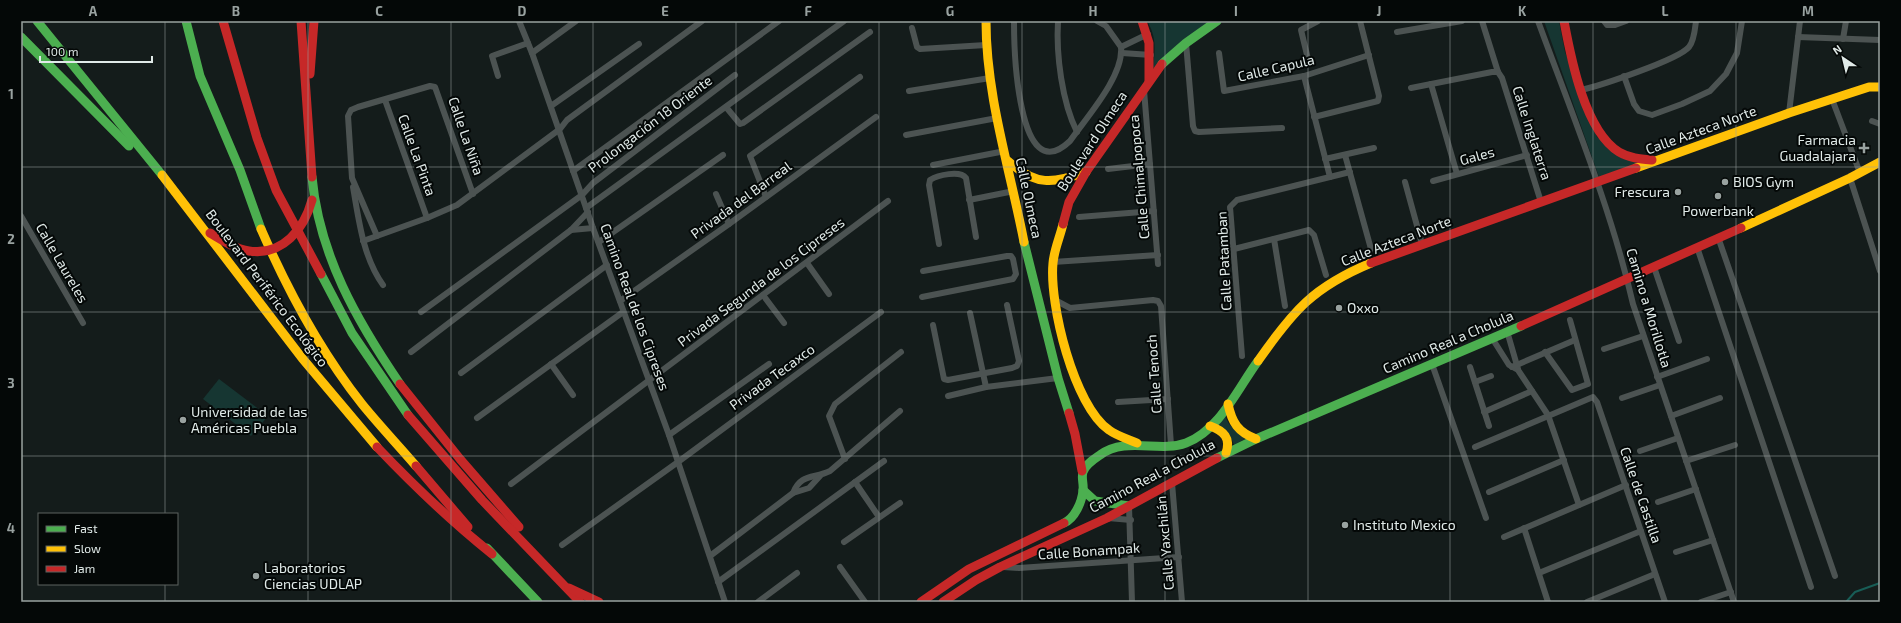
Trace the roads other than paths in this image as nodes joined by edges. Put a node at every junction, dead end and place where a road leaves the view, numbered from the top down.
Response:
1 (37, 21) edge
2 (186, 21) edge
3 (223, 21) edge
4 (301, 21) edge
5 (314, 21) edge
6 (520, 21) edge
7 (576, 21) edge
8 (702, 21) edge
9 (779, 21) edge
10 (844, 21) edge
11 (986, 21) edge
12 (1014, 21) edge
13 (1058, 21) edge
14 (1097, 21) edge
15 (1142, 21) edge
16 (1217, 21) edge
17 (1315, 21) edge
18 (1360, 21) edge
19 (1462, 21) edge
20 (1482, 21) edge
21 (1538, 21) edge
22 (1564, 21) edge
23 (1604, 21) edge
24 (1626, 21) edge
25 (1696, 21) edge
26 (1742, 21) edge
27 (1800, 21) edge
28 (1846, 21) edge
29 (912, 28) dead end
30 (870, 32) dead end
31 (1397, 32) dead end
32 (1148, 34) junction
33 (21, 36) edge
34 (1798, 37) junction
35 (1843, 39) junction
36 (1880, 40) edge
37 (528, 43) junction
38 (1186, 43) junction
39 (639, 44) dead end
40 (986, 45) junction
41 (1122, 50) junction
42 (532, 53) junction
43 (1219, 53) dead end
44 (1151, 55) junction
45 (1369, 55) junction
46 (1308, 60) dead end
47 (1498, 72) junction
48 (735, 75) dead end
49 (498, 76) dead end
50 (1304, 76) junction
51 (1624, 76) junction
52 (860, 77) dead end
53 (990, 78) junction
54 (1146, 84) junction
55 (1431, 84) junction
56 (1880, 87) edge
57 (1411, 88) dead end
58 (1581, 90) junction
59 (306, 91) junction
60 (909, 91) dead end
61 (1832, 99) junction
62 (385, 100) junction
63 (551, 106) junction
64 (726, 107) junction
65 (1790, 113) junction
66 (876, 117) dead end
67 (1314, 117) junction
68 (997, 118) junction
69 (1872, 121) dead end
70 (1880, 124) edge
71 (1282, 128) dead end
72 (560, 129) junction
73 (1076, 132) junction
74 (906, 134) dead end
75 (1374, 148) dead end
76 (1005, 151) junction
77 (723, 155) dead end
78 (1345, 155) junction
79 (1527, 155) junction
80 (1325, 159) junction
81 (1663, 160) junction
82 (1008, 161) junction
83 (1880, 162) edge
84 (1150, 164) junction
85 (933, 165) dead end
86 (1108, 169) dead end
87 (573, 171) junction
88 (1086, 172) junction
89 (1350, 172) junction
90 (1860, 173) junction
91 (1457, 174) junction
92 (1330, 177) junction
93 (352, 178) junction
94 (1850, 178) junction
95 (1433, 181) dead end
96 (1405, 182) dead end
97 (1597, 183) junction
98 (313, 188) junction
99 (174, 190) junction
100 (1014, 191) junction
101 (473, 194) junction
102 (582, 194) junction
103 (716, 194) dead end
104 (766, 197) junction
105 (969, 200) junction
106 (888, 201) dead end
107 (1541, 202) junction
108 (587, 210) junction
109 (1154, 211) junction
110 (21, 216) edge
111 (1079, 217) dead end
112 (427, 218) junction
113 (729, 224) junction
114 (203, 227) junction
115 (593, 228) junction
116 (571, 230) junction
117 (378, 236) junction
118 (976, 237) dead end
119 (1718, 237) junction
120 (1274, 239) junction
121 (363, 241) junction
122 (598, 242) junction
123 (939, 244) dead end
124 (1422, 244) junction
125 (1697, 247) junction
126 (1234, 249) junction
127 (1371, 249) dead end
128 (1158, 255) junction
129 (1053, 262) junction
130 (807, 263) junction
131 (1028, 263) junction
132 (1158, 264) dead end
133 (607, 265) junction
134 (1014, 266) junction
135 (1654, 267) junction
136 (923, 271) dead end
137 (1880, 271) edge
138 (1326, 275) dead end
139 (1628, 279) junction
140 (384, 285) dead end
141 (829, 294) dead end
142 (763, 295) junction
143 (922, 297) dead end
144 (1055, 300) junction
145 (620, 301) junction
146 (1007, 305) dead end
147 (1285, 306) dead end
148 (421, 312) dead end
149 (623, 312) junction
150 (881, 312) dead end
151 (970, 313) dead end
152 (1570, 320) dead end
153 (784, 322) dead end
154 (83, 323) dead end
155 (933, 325) dead end
156 (1507, 331) junction
157 (1643, 336) junction
158 (1492, 338) junction
159 (1575, 340) junction
160 (1679, 341) dead end
161 (1604, 349) dead end
162 (411, 352) dead end
163 (901, 352) dead end
164 (1546, 352) junction
165 (1514, 354) junction
166 (1242, 356) dead end
167 (1505, 359) junction
168 (1707, 359) dead end
169 (551, 364) junction
170 (769, 364) dead end
171 (1432, 364) junction
172 (1470, 367) dead end
173 (1516, 367) junction
174 (461, 373) dead end
175 (983, 373) junction
176 (1491, 376) dead end
177 (1657, 377) junction
178 (1058, 378) junction
179 (648, 381) junction
180 (1475, 382) junction
181 (1660, 385) junction
182 (986, 387) junction
183 (1532, 391) junction
184 (573, 395) dead end
185 (948, 396) dead end
186 (1622, 398) dead end
187 (1720, 398) dead end
188 (1168, 399) junction
189 (1118, 402) dead end
190 (1228, 404) junction
191 (900, 411) dead end
192 (1484, 412) junction
193 (1548, 415) junction
194 (1671, 416) junction
195 (477, 418) dead end
196 (1210, 426) junction
197 (1489, 426) dead end
198 (669, 435) junction
199 (1678, 438) junction
200 (1256, 439) junction
201 (1139, 444) junction
202 (1170, 445) junction
203 (1735, 445) dead end
204 (1475, 447) dead end
205 (1640, 451) dead end
206 (1226, 453) junction
207 (845, 459) junction
208 (1564, 460) junction
209 (884, 461) dead end
210 (1686, 461) junction
211 (678, 462) junction
212 (1082, 471) junction
213 (820, 476) junction
214 (854, 482) junction
215 (1172, 483) junction
216 (511, 484) dead end
217 (1626, 485) junction
218 (1696, 489) junction
219 (1083, 490) junction
220 (1489, 492) dead end
221 (793, 493) junction
222 (900, 502) dead end
223 (1658, 502) dead end
224 (1579, 505) junction
225 (1129, 506) junction
226 (879, 517) junction
227 (1107, 518) junction
228 (1486, 518) dead end
229 (1131, 520) junction
230 (1524, 528) junction
231 (1641, 531) junction
232 (1504, 537) dead end
233 (1713, 540) junction
234 (844, 542) dead end
235 (562, 545) dead end
236 (1676, 552) dead end
237 (492, 554) junction
238 (710, 556) junction
239 (1179, 557) junction
240 (1130, 560) junction
241 (840, 567) dead end
242 (1000, 567) junction
243 (797, 573) dead end
244 (1539, 573) junction
245 (1655, 574) junction
246 (1835, 576) dead end
247 (559, 580) junction
248 (718, 582) junction
249 (1811, 587) dead end
250 (566, 588) junction
251 (1731, 592) junction
252 (931, 599) edge
253 (538, 602) edge
254 (580, 602) edge
255 (599, 602) edge
256 (725, 602) edge
257 (758, 602) edge
258 (865, 602) edge
259 (922, 602) edge
260 (943, 602) edge
261 (1132, 602) edge
262 (1182, 602) edge
263 (1548, 602) edge
264 (1587, 602) edge
265 (1665, 602) edge
266 (1702, 602) edge
267 (1734, 602) edge

1 - 99 main road, Boulevard Periférico Ecológico
2 - 237 main road, Boulevard Periférico Ecológico
3 - 247 main road
4 - 59 main road
5 - 59 main road
6 - 37 street, Camino Real de los Cipreses
7 - 42 street
8 - 72 street
9 - 87 street
10 - 64 street
11 - 40 main road, Calle Olmeca
12 - 73 street
13 - 73 street
14 - 41 street
15 - 32 main road
16 - 38 main road, Boulevard Olmeca
17 - 46 street
18 - 45 street
19 - 31 street
20 - 47 street, Calle Inglaterra
21 - 97 street, Camino a Morillotla
22 - 58 main road
23 - 24 street
25 - 51 street
26 - 51 street
27 - 34 street
28 - 35 street
29 - 40 street
30 - 64 street
32 - 41 street
32 - 44 main road
33 - 99 main road
34 - 35 street
34 - 65 street
35 - 36 street
37 - 42 street, Camino Real de los Cipreses
37 - 49 street
38 - 54 main road, Boulevard Olmeca
38 - 71 street
39 - 63 street
40 - 53 main road, Calle Olmeca
41 - 44 street
41 - 73 street
42 - 63 street, Camino Real de los Cipreses
43 - 50 street, Calle Capula
44 - 54 main road
45 - 50 street, Calle Capula
45 - 67 street
47 - 55 street
47 - 79 street, Calle Inglaterra
48 - 102 street, Prolongación 18 Oriente
50 - 67 street
51 - 58 street
52 - 104 street
53 - 60 street
53 - 68 main road, Calle Olmeca
54 - 84 street, Calle Chimalpopoca
54 - 88 main road, Boulevard Olmeca
55 - 57 street
55 - 91 street
56 - 61 main road, Calle Azteca Norte
58 - 81 main road
59 - 98 main road
61 - 65 main road, Calle Azteca Norte
61 - 90 street
62 - 93 street
62 - 101 street, Calle La Niña
62 - 112 street, Calle La Pinta
63 - 72 street, Camino Real de los Cipreses
64 - 108 street
65 - 81 main road, Calle Azteca Norte
66 - 104 street, Privada del Barreal
67 - 80 street
68 - 74 street
68 - 76 main road, Calle Olmeca
69 - 70 street
72 - 87 street, Camino Real de los Cipreses
72 - 101 street
75 - 78 street
76 - 82 main road, Calle Olmeca
76 - 85 street
77 - 122 street
78 - 80 street
78 - 89 street
79 - 91 street, Gales
79 - 107 street, Calle Inglaterra
80 - 92 street
81 - 97 main road, Calle Azteca Norte
82 - 88 main road
82 - 100 main road, Calle Olmeca
83 - 90 main road, Camino Real a Cholula
84 - 86 street
84 - 109 street, Calle Chimalpopoca
87 - 102 street, Camino Real de los Cipreses
88 - 129 main road, Boulevard Olmeca
89 - 92 street
89 - 127 street
90 - 94 main road, Camino Real a Cholula
91 - 95 street, Gales
92 - 126 street, Calle Patamban
93 - 117 street
93 - 121 street
94 - 119 main road, Camino Real a Cholula
94 - 137 street
96 - 124 street
97 - 107 main road, Calle Azteca Norte
97 - 139 street, Camino a Morillotla
98 - 114 main road
98 - 247 main road
99 - 114 main road, Boulevard Periférico Ecológico
100 - 105 street
100 - 131 main road, Calle Olmeca
101 - 112 street
102 - 108 street, Camino Real de los Cipreses
102 - 148 street, Prolongación 18 Oriente
103 - 113 street
104 - 113 street, Privada del Barreal
105 - 118 street
105 - 123 street
106 - 130 street, Privada Segunda de los Cipreses
107 - 124 main road, Calle Azteca Norte
108 - 115 street, Camino Real de los Cipreses
108 - 116 street
109 - 111 street
109 - 128 street, Calle Chimalpopoca
110 - 154 street, Calle Laureles
112 - 117 street
113 - 145 street, Privada del Barreal
114 - 237 main road, Boulevard Periférico Ecológico
115 - 116 street
115 - 122 street, Camino Real de los Cipreses
116 - 162 street
117 - 121 street
119 - 125 main road, Camino Real a Cholula
119 - 246 street
120 - 126 street
120 - 138 street
120 - 147 street
121 - 140 street
122 - 133 street, Camino Real de los Cipreses
124 - 190 main road, Calle Azteca Norte
125 - 135 main road, Camino Real a Cholula
125 - 249 street
126 - 166 street, Calle Patamban
128 - 129 street
128 - 132 street, Calle Chimalpopoca
129 - 144 main road, Boulevard Olmeca
130 - 141 street
130 - 142 street, Privada Segunda de los Cipreses
131 - 134 street
131 - 178 main road, Calle Olmeca
133 - 145 street, Camino Real de los Cipreses
133 - 174 street
134 - 136 street
134 - 143 street
135 - 139 main road, Camino Real a Cholula
135 - 160 street
139 - 156 main road, Camino Real a Cholula
139 - 157 street, Camino a Morillotla
142 - 153 street
142 - 179 street, Privada Segunda de los Cipreses
144 - 188 street, Calle Tenoch
144 - 201 main road, Boulevard Olmeca
145 - 149 street, Camino Real de los Cipreses
146 - 175 street
149 - 169 street
149 - 179 street, Camino Real de los Cipreses
150 - 211 street, Privada Tecaxco
151 - 175 street
152 - 159 street
155 - 175 street
156 - 158 main road, Camino Real a Cholula
156 - 165 street
157 - 161 street
157 - 177 street, Camino a Morillotla
158 - 167 street
158 - 171 main road, Camino Real a Cholula
159 - 164 street
159 - 164 street
163 - 207 street
164 - 173 street
165 - 167 street
165 - 173 street
167 - 173 street
168 - 177 street
169 - 184 street
169 - 195 street
170 - 198 street
171 - 200 main road, Camino Real a Cholula
171 - 228 street
172 - 180 street
173 - 183 street
175 - 182 street
176 - 180 street
177 - 181 street, Camino a Morillotla
178 - 182 street
178 - 212 main road, Calle Olmeca
179 - 198 street, Camino Real de los Cipreses
179 - 216 street, Privada Segunda de los Cipreses
180 - 192 street
181 - 186 street
181 - 194 street, Camino a Morillotla
182 - 185 street
183 - 192 street
183 - 193 street
187 - 194 street
188 - 189 street
188 - 202 street, Calle Tenoch
190 - 196 main road, Calle Azteca Norte
190 - 200 main road
191 - 207 street
192 - 197 street
193 - 204 street
193 - 208 street
193 - 217 street, Calle de Castilla
194 - 199 street, Camino a Morillotla
196 - 202 main road, Calle Azteca Norte
196 - 206 main road
198 - 211 street, Camino Real de los Cipreses
199 - 205 street
199 - 210 street, Camino a Morillotla
200 - 206 main road, Camino Real a Cholula
201 - 202 main road, Calle Azteca Norte
201 - 212 main road, Calle Azteca Norte
203 - 210 street
206 - 215 main road, Camino Real a Cholula
207 - 213 street
208 - 220 street
208 - 224 street
209 - 214 street
210 - 218 street, Camino a Morillotla
211 - 235 street, Privada Tecaxco
211 - 238 street, Camino Real de los Cipreses
212 - 219 main road
213 - 221 street
213 - 221 street
214 - 226 street
214 - 248 street
215 - 225 main road, Camino Real a Cholula
215 - 239 street, Calle Yaxchilán
217 - 224 street
217 - 231 street, Calle de Castilla
218 - 223 street
218 - 233 street, Camino a Morillotla
219 - 225 main road
219 - 252 main road
221 - 238 street
222 - 226 street
224 - 230 street
225 - 227 main road, Camino Real a Cholula
225 - 229 street
226 - 234 street
227 - 229 street
227 - 242 main road, Camino Real a Cholula
229 - 240 street
230 - 232 street
230 - 244 street
231 - 244 street
231 - 245 street, Calle de Castilla
233 - 236 street
233 - 251 street, Camino a Morillotla
237 - 253 main road, Boulevard Periférico Ecológico
238 - 248 street, Camino Real de los Cipreses
239 - 240 street, Calle Bonampak
239 - 262 street, Calle Yaxchilán
240 - 242 street, Calle Bonampak
240 - 261 street
241 - 258 street
242 - 260 main road, Camino Real a Cholula
243 - 257 street
244 - 263 street
245 - 264 street
245 - 265 street, Calle de Castilla
247 - 250 main road
248 - 256 street, Camino Real de los Cipreses
250 - 254 main road
250 - 255 main road
251 - 266 street
251 - 267 street, Camino a Morillotla
252 - 259 main road

